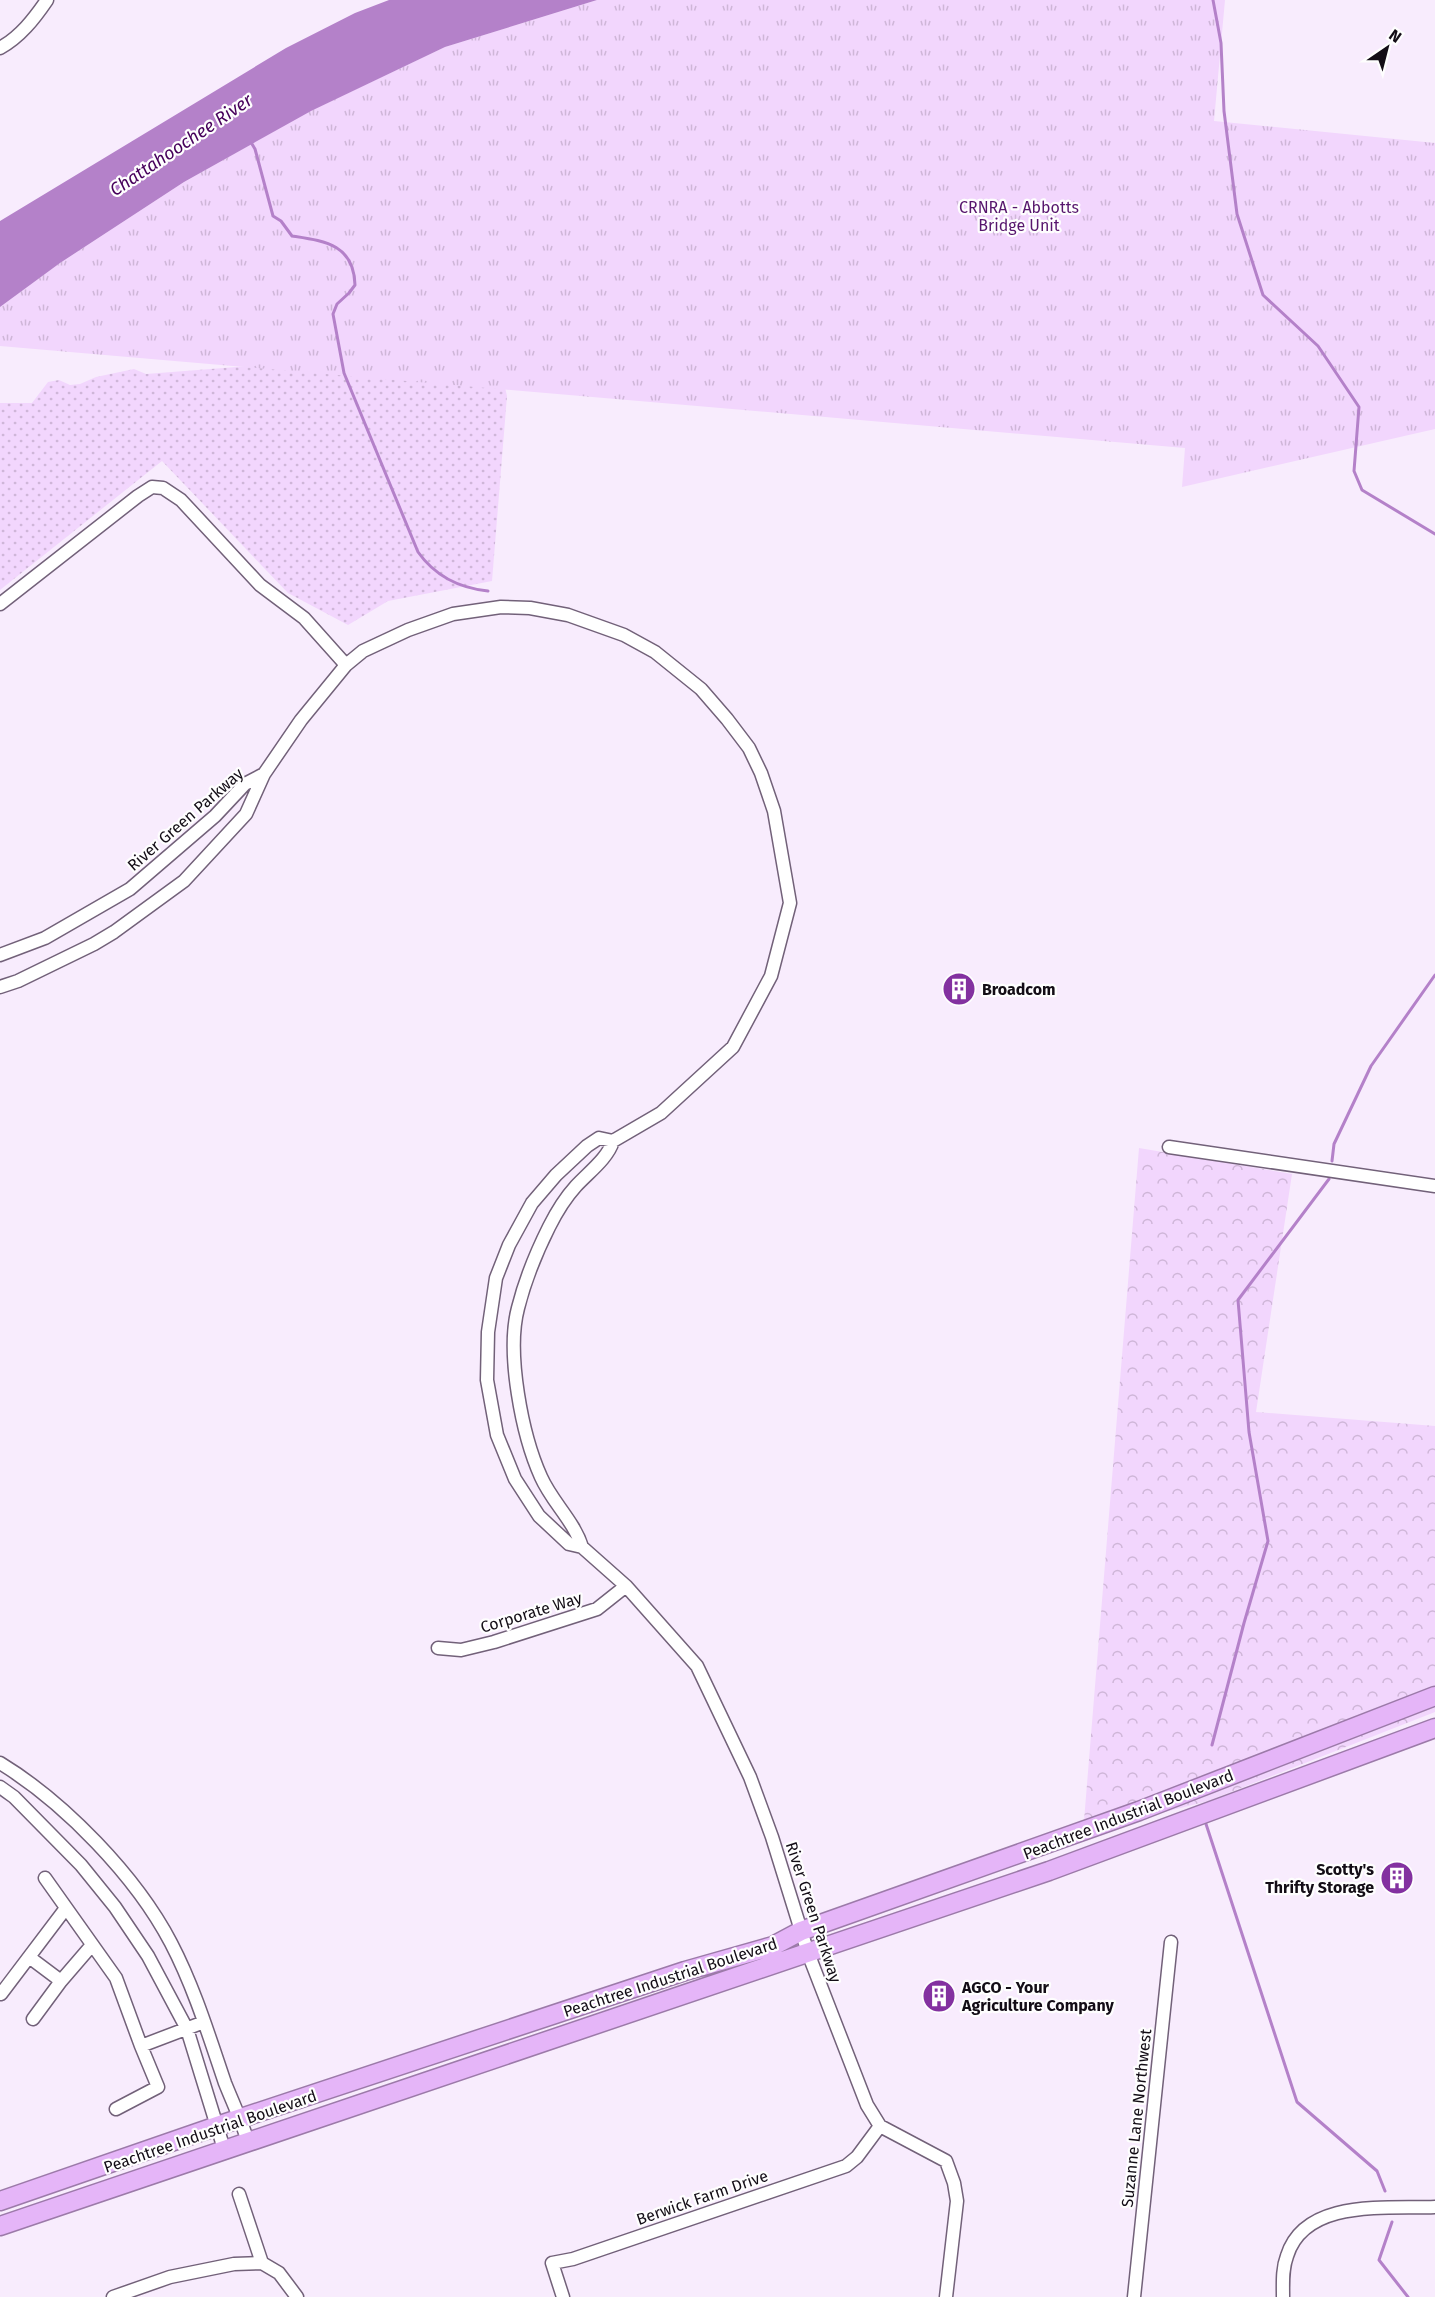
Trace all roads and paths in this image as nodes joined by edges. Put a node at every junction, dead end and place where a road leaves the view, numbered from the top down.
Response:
1 (47, 0) edge
2 (0, 48) edge
3 (0, 604) edge
4 (346, 665) junction
5 (264, 774) junction
6 (0, 955) edge
7 (0, 987) edge
8 (613, 1141) junction
9 (1169, 1147) dead end
10 (1435, 1186) edge
11 (582, 1547) junction
12 (626, 1586) junction
13 (438, 1648) dead end
14 (1435, 1696) edge
15 (1435, 1728) edge
16 (0, 1763) edge
17 (0, 1787) edge
18 (45, 1878) dead end
19 (66, 1908) junction
20 (801, 1931) junction
21 (1171, 1942) dead end
22 (92, 1945) junction
23 (808, 1953) junction
24 (29, 1958) junction
25 (61, 1981) junction
26 (1, 1994) edge
27 (33, 2019) dead end
28 (204, 2022) junction
29 (187, 2028) junction
30 (141, 2046) junction
31 (116, 2109) dead end
32 (241, 2120) junction
33 (217, 2126) junction
34 (880, 2126) junction
35 (248, 2142) junction
36 (224, 2149) junction
37 (239, 2194) dead end
38 (0, 2201) edge
39 (1435, 2207) edge
40 (0, 2226) edge
41 (262, 2263) junction
42 (113, 2297) edge
43 (297, 2297) edge
44 (563, 2297) edge
45 (946, 2297) edge
46 (1134, 2297) edge
47 (1283, 2297) edge

1 - 2 street
3 - 4 street
4 - 5 street, River Green Parkway
4 - 8 street, River Green Parkway
5 - 6 street, River Green Parkway
5 - 7 street, River Green Parkway
8 - 11 street, River Green Parkway
8 - 11 street, River Green Parkway
9 - 10 street
11 - 12 street, River Green Parkway
12 - 13 street, Corporate Way
12 - 20 street, River Green Parkway
14 - 20 highway, Peachtree Industrial Boulevard
15 - 23 highway, Peachtree Industrial Boulevard
16 - 28 street
17 - 29 street
18 - 19 street
19 - 22 street
19 - 24 street
20 - 23 street, River Green Parkway
20 - 32 highway, Peachtree Industrial Boulevard
21 - 46 street, Suzanne Lane Northwest
22 - 25 street
22 - 30 street
23 - 34 street, River Green Parkway
23 - 35 highway, Peachtree Industrial Boulevard
24 - 25 street
24 - 26 street
25 - 27 street
28 - 29 street
28 - 32 street
29 - 30 street
29 - 33 street
30 - 31 street
32 - 33 highway, Peachtree Industrial Boulevard
32 - 35 street
33 - 36 street
33 - 38 highway, Peachtree Industrial Boulevard
34 - 44 street, Berwick Farm Drive
34 - 45 street
35 - 36 highway, Peachtree Industrial Boulevard
36 - 40 highway, Peachtree Industrial Boulevard
37 - 41 street
39 - 47 street
41 - 42 street
41 - 43 street

